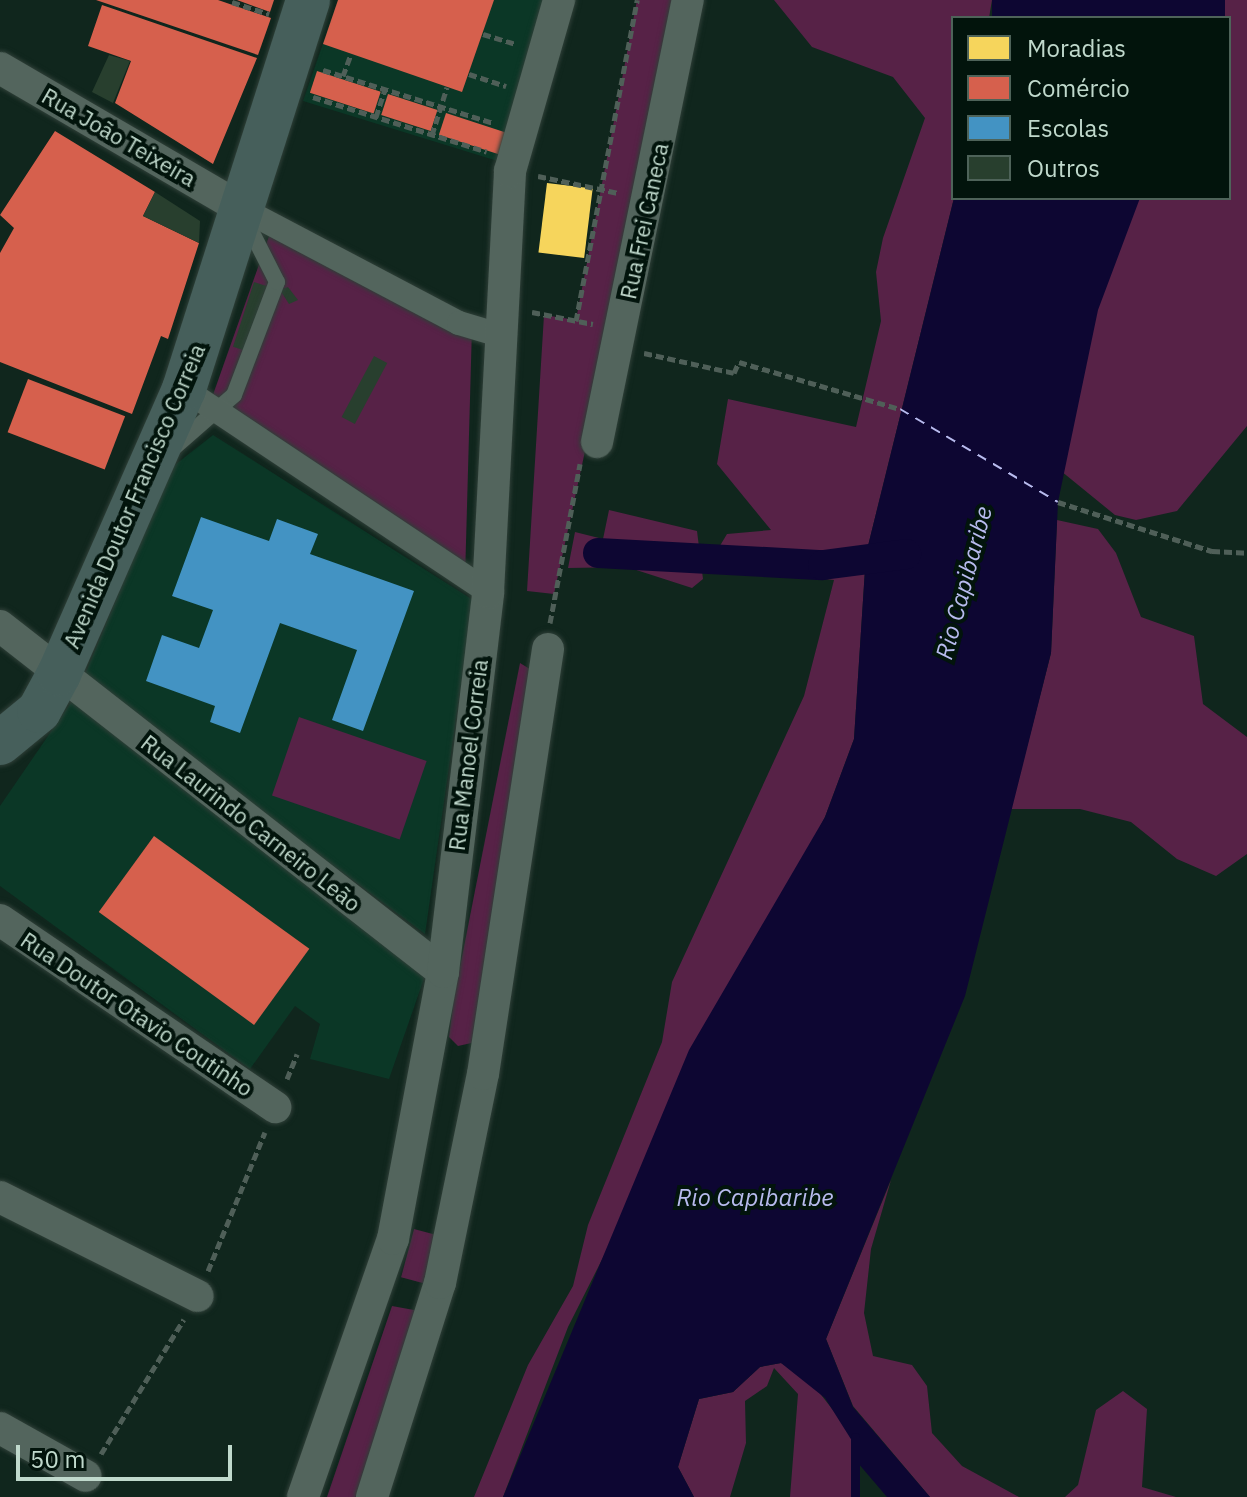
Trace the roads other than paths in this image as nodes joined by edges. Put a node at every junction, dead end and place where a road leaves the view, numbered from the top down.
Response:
1 (559, 0) edge
2 (688, 0) edge
3 (288, 7) edge
4 (0, 68) edge
5 (237, 206) junction
6 (500, 320) junction
7 (201, 401) junction
8 (597, 442) road end
9 (488, 592) junction
10 (0, 626) edge
11 (548, 649) road end
12 (59, 674) junction
13 (8, 746) edge
14 (0, 920) edge
15 (443, 972) junction
16 (275, 1107) dead end
17 (0, 1197) edge
18 (198, 1296) dead end
19 (0, 1428) edge
20 (86, 1476) dead end
21 (303, 1497) edge
22 (372, 1497) edge

1 - 6 street, Rua Manoel Correia
2 - 8 street, Rua Frei Caneca
3 - 5 main road, Avenida Doutor Francisco Correia
4 - 5 street, Rua João Teixeira
5 - 6 street
5 - 7 main road, Avenida Doutor Francisco Correia
5 - 7 lane
6 - 9 street, Rua Manoel Correia
7 - 9 street
7 - 12 main road, Avenida Doutor Francisco Correia
9 - 15 street, Rua Manoel Correia
10 - 12 street, Rua Laurindo Carneiro Leão
11 - 22 street
12 - 13 main road, Avenida Doutor Francisco Correia
12 - 15 street, Rua Laurindo Carneiro Leão
14 - 16 street, Rua Doutor Otavio Coutinho
15 - 21 street, Rua Manoel Correia
17 - 18 street
19 - 20 street

